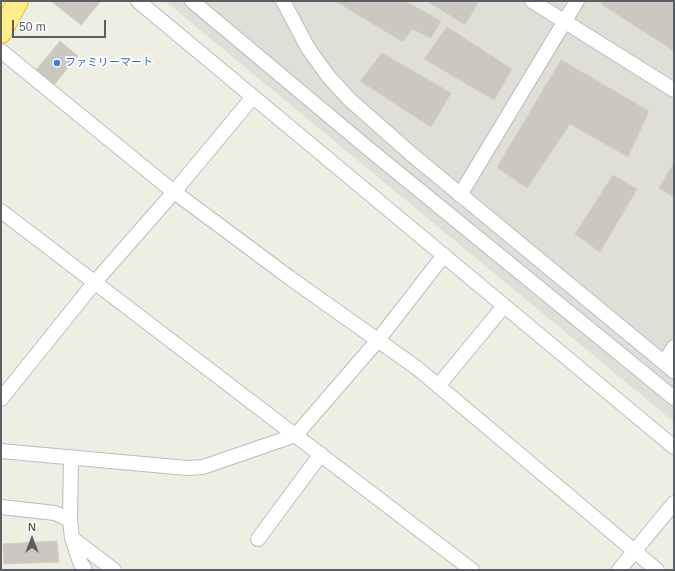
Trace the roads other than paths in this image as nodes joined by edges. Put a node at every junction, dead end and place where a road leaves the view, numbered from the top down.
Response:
1 (18, 1) edge
2 (138, 1) edge
3 (192, 1) edge
4 (283, 1) edge
5 (532, 1) edge
6 (577, 1) edge
7 (565, 21) junction
8 (1, 32) edge
9 (1, 51) edge
10 (674, 90) edge
11 (253, 97) junction
12 (174, 192) junction
13 (460, 195) junction
14 (1, 211) edge
15 (444, 255) junction
16 (95, 282) junction
17 (504, 306) junction
18 (378, 340) junction
19 (674, 347) edge
20 (669, 367) edge
21 (438, 386) junction
22 (674, 398) edge
23 (1, 399) edge
24 (296, 435) junction
25 (674, 447) edge
26 (1, 451) edge
27 (320, 454) junction
28 (71, 457) junction
29 (674, 503) edge
30 (1, 507) edge
31 (55, 513) junction
32 (70, 520) junction
33 (72, 538) junction
34 (258, 539) dead end
35 (635, 550) junction
36 (77, 570) edge
37 (85, 570) edge
38 (114, 570) edge
39 (472, 570) edge
40 (619, 570) edge
41 (657, 570) edge

1 - 8 highway
2 - 11 street
3 - 22 street
4 - 13 street
5 - 7 street
6 - 7 street
7 - 10 street
7 - 13 street
9 - 12 street
11 - 12 street
11 - 15 street
12 - 16 street
12 - 18 street
13 - 20 street
14 - 16 street
15 - 17 street
15 - 18 street
16 - 23 street
16 - 24 street
17 - 21 street
17 - 25 street
18 - 21 street
18 - 24 street
19 - 20 street
21 - 35 street
24 - 27 street
24 - 28 street
26 - 28 street
27 - 34 street
27 - 39 street
28 - 32 street
29 - 35 street
30 - 31 street
31 - 32 street
31 - 36 street
32 - 33 street
33 - 37 street
33 - 38 street
35 - 40 street
35 - 41 street

